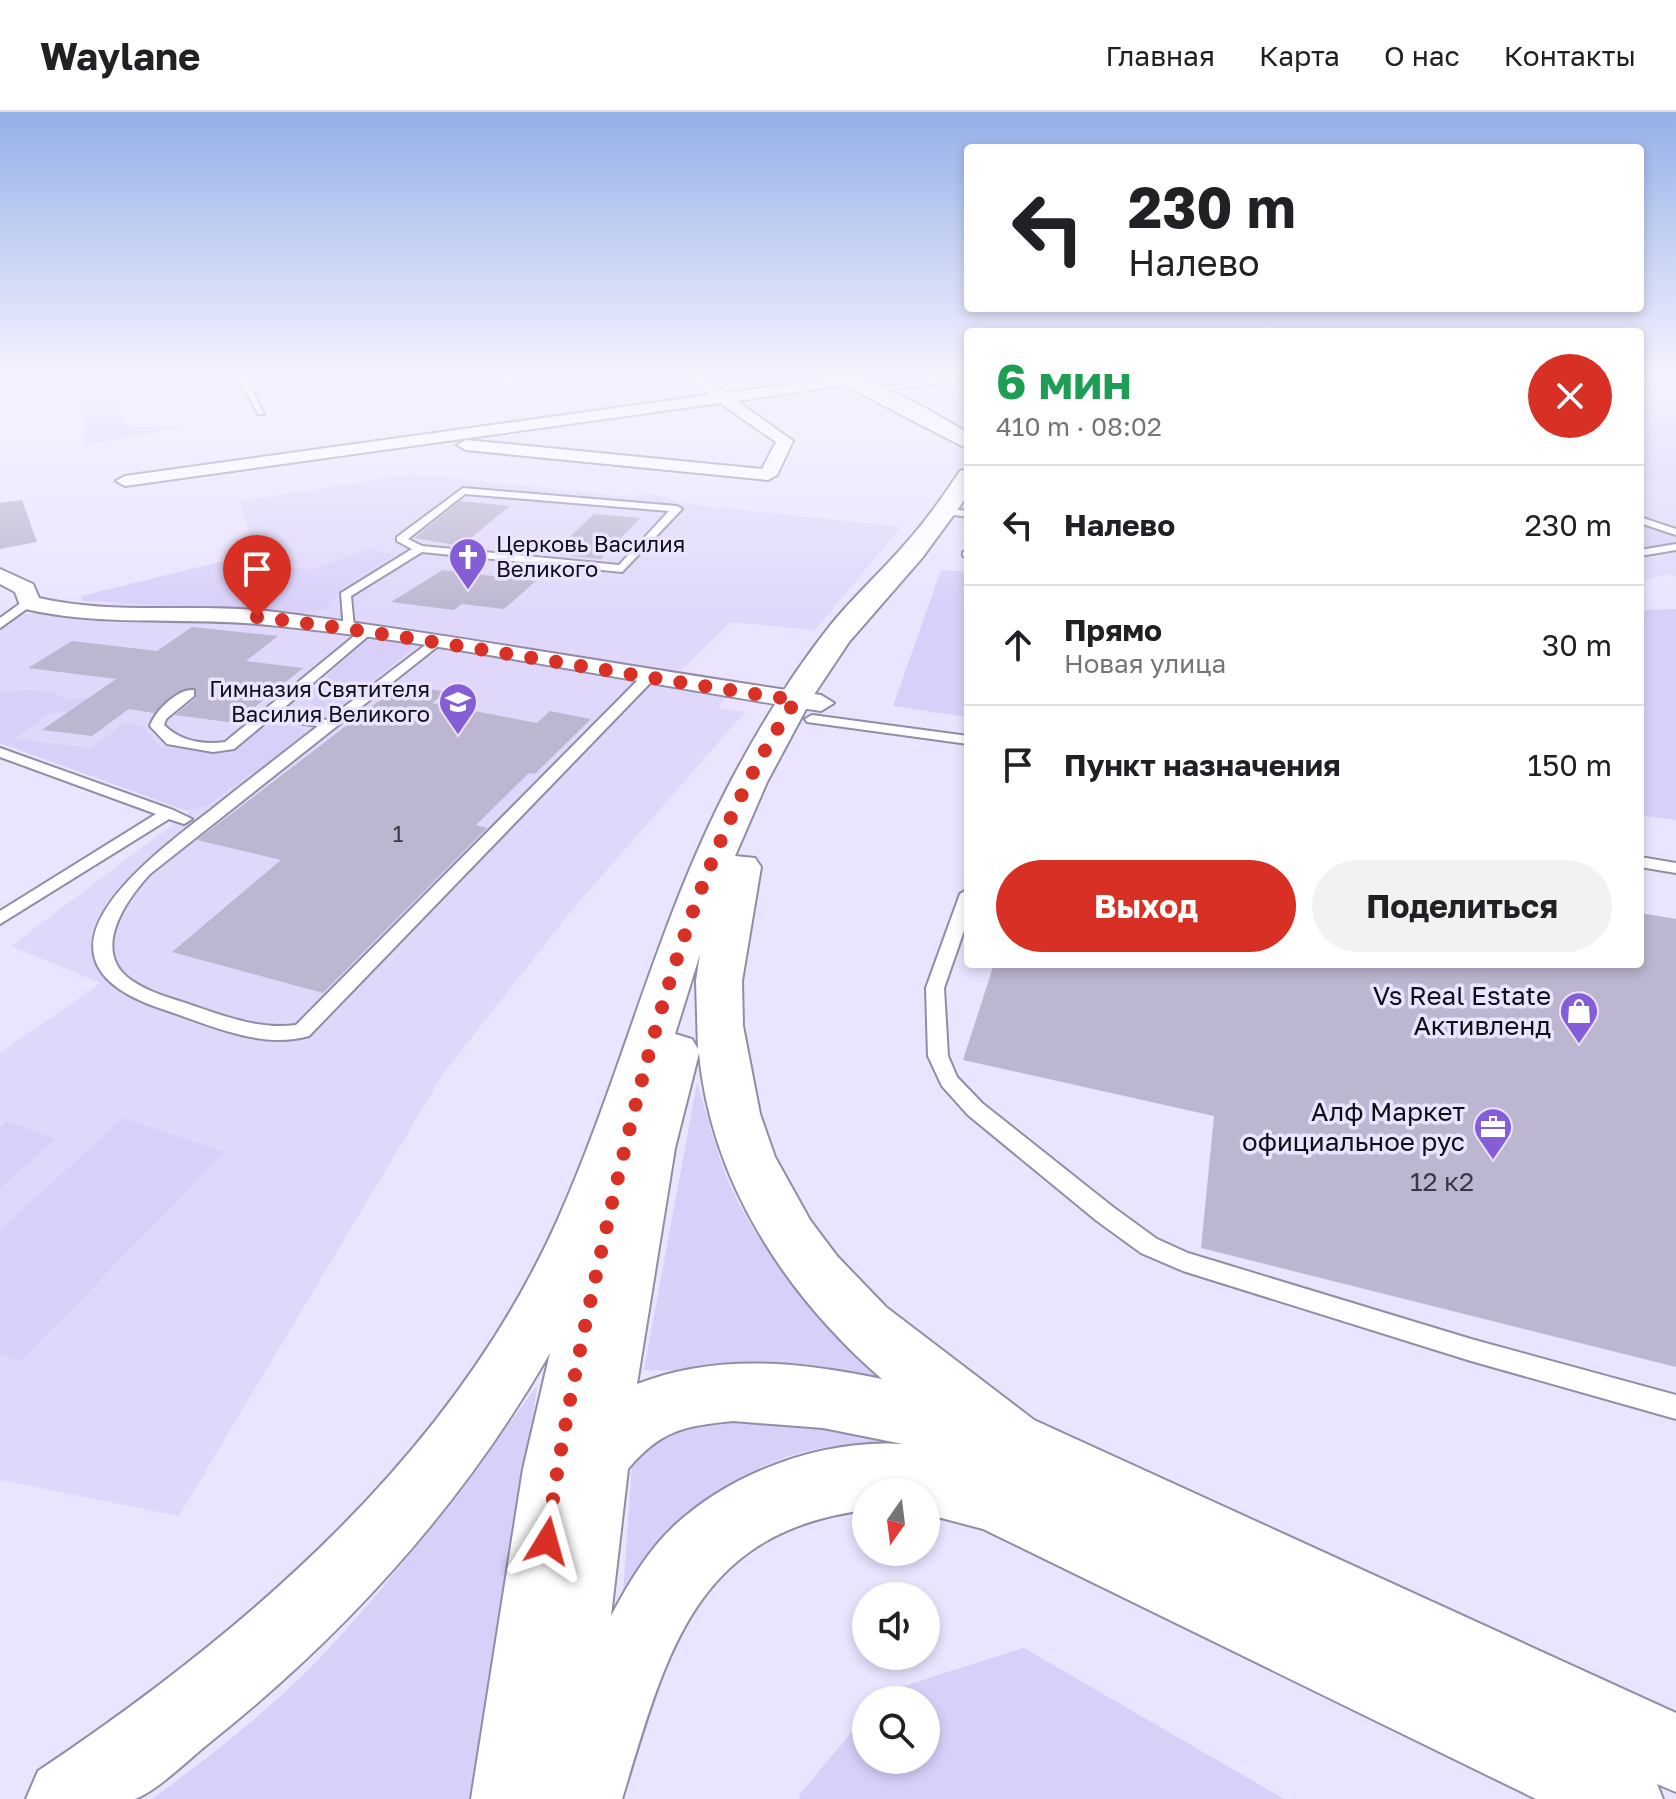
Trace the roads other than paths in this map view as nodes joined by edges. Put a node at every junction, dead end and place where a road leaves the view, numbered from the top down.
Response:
1 (317, 454) edge
2 (552, 454) edge
3 (779, 454) edge
4 (125, 481) dead end
5 (964, 487) edge
6 (955, 513) edge
7 (1644, 521) edge
8 (1676, 532) edge
9 (1676, 547) edge
10 (420, 549) junction
11 (1644, 552) edge
12 (0, 575) edge
13 (29, 603) junction
14 (0, 624) edge
15 (358, 630) junction
16 (436, 643) junction
17 (647, 679) junction
18 (189, 693) dead end
19 (810, 707) junction
20 (267, 714) junction
21 (328, 724) junction
22 (964, 739) edge
23 (0, 752) edge
24 (1644, 863) edge
25 (741, 867) junction
26 (1676, 868) edge
27 (964, 905) edge
28 (0, 919) edge
29 (647, 1053) junction
30 (1676, 1407) edge
31 (1011, 1442) junction
32 (596, 1456) junction
33 (547, 1541) junction
34 (1676, 1753) edge
35 (66, 1799) edge
36 (511, 1799) edge
37 (567, 1799) edge
38 (582, 1799) edge
39 (1623, 1799) edge

1 - 4 street
2 - 3 street
5 - 6 main road
6 - 19 main road
7 - 8 lane
9 - 11 lane
10 - 10 lane
10 - 15 lane
12 - 13 street
13 - 14 lane
13 - 15 street
15 - 16 street
15 - 20 lane
16 - 17 street
16 - 21 lane
17 - 19 street
17 - 21 lane
18 - 20 lane
19 - 22 lane
19 - 25 main road
19 - 29 main road
20 - 21 lane
23 - 28 lane
24 - 26 lane
25 - 31 main road
25 - 32 main road
27 - 30 lane
29 - 33 main road
29 - 35 main road
31 - 32 main road
31 - 34 main road
32 - 33 main road
32 - 37 main road
33 - 36 main road
38 - 39 main road

